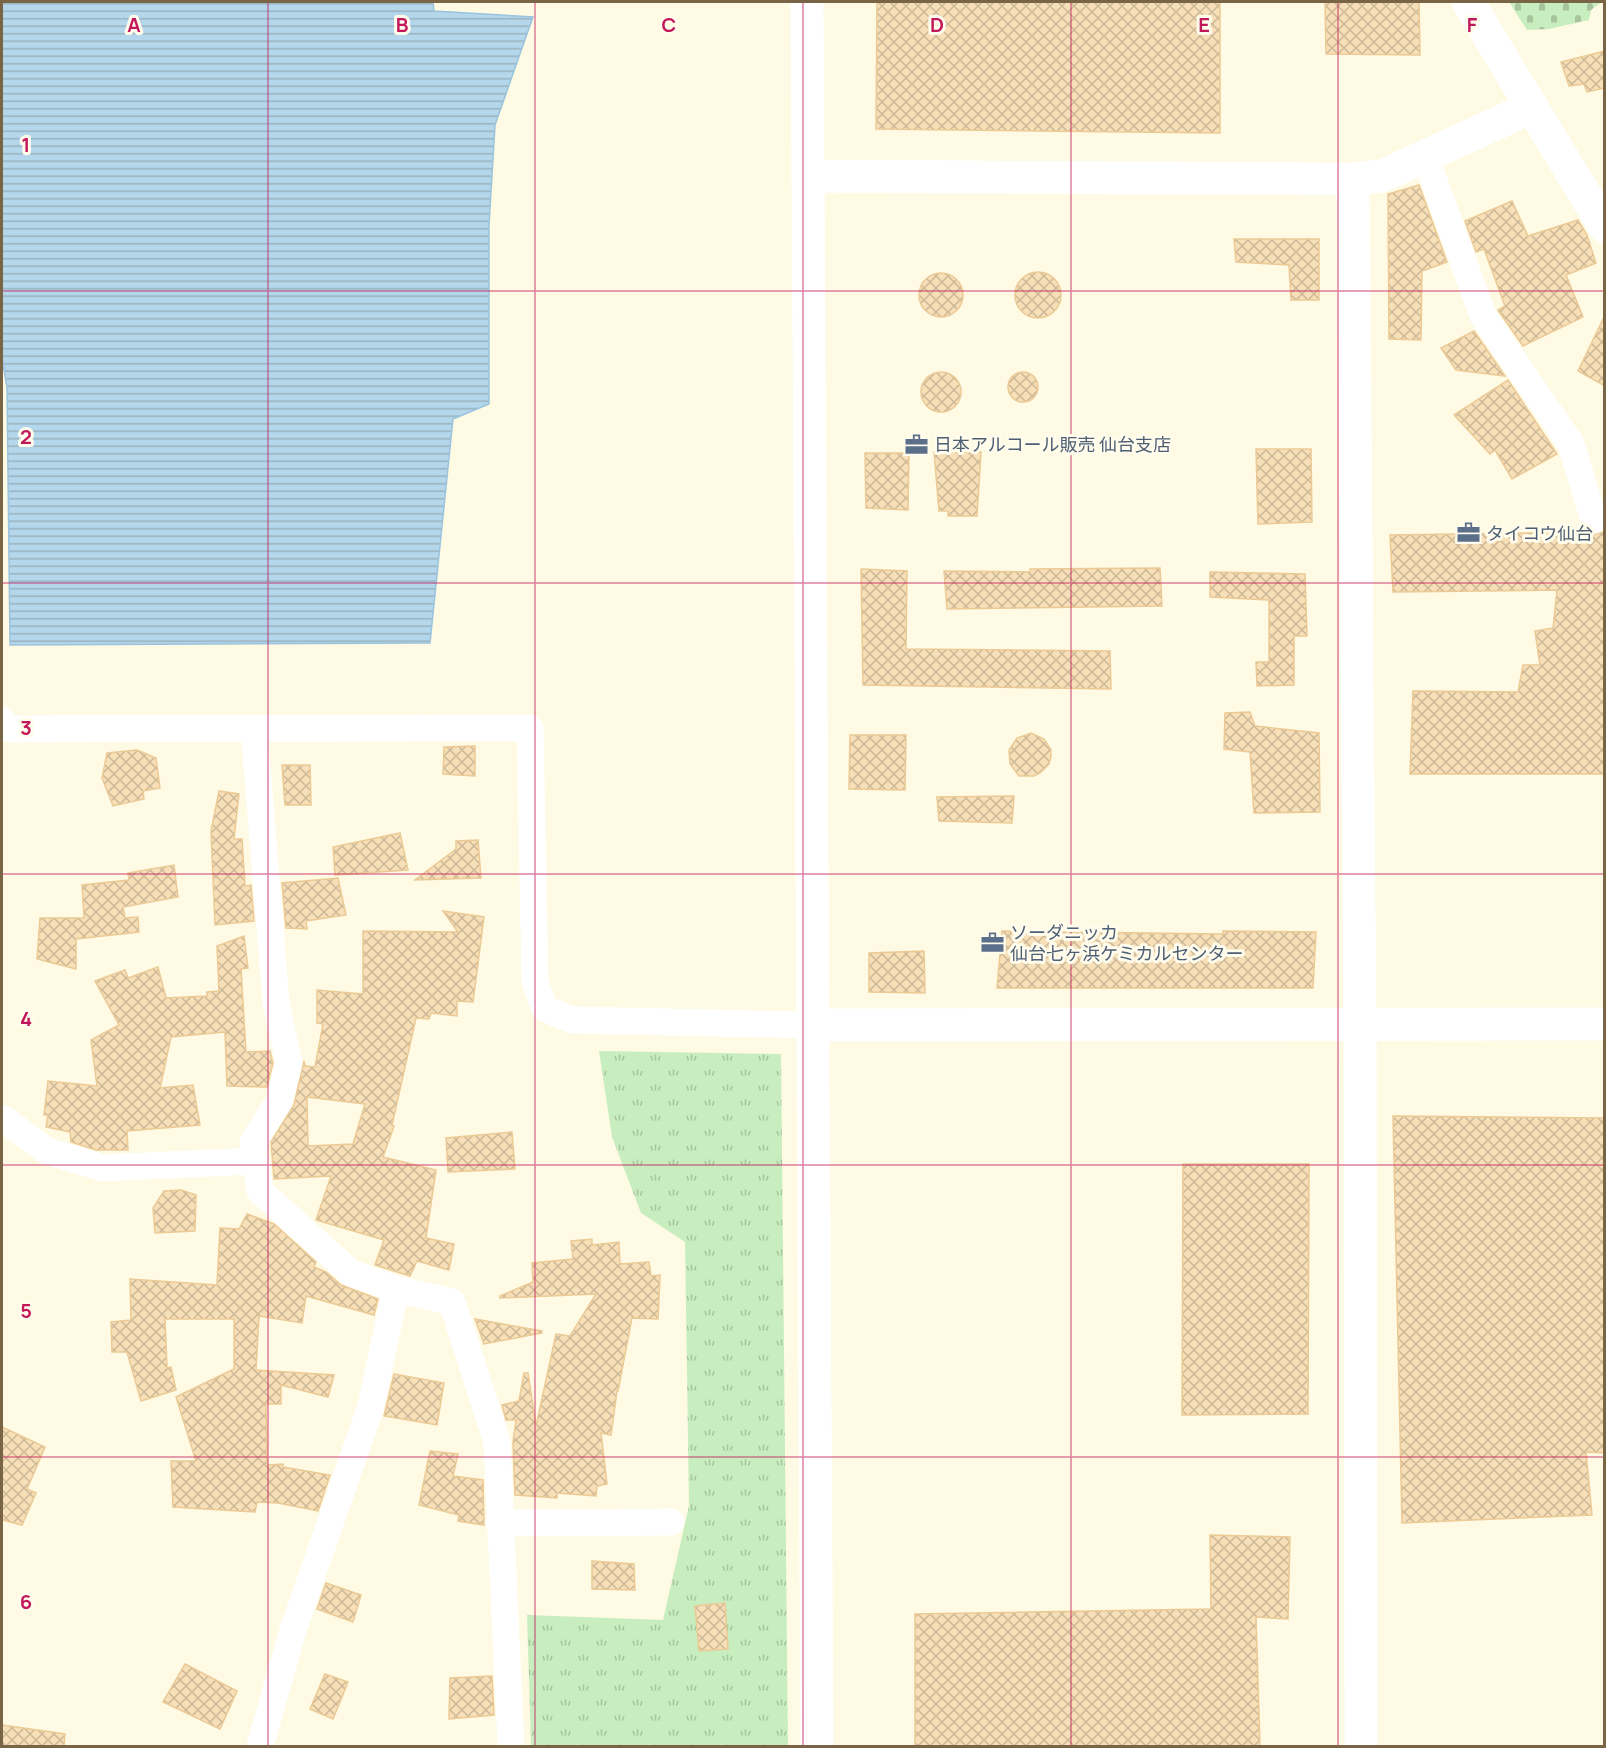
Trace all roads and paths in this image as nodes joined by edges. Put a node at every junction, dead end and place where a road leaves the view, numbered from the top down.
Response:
1 (807, 2) edge
2 (1468, 2) edge
3 (1532, 108) junction
4 (1425, 156) junction
5 (808, 176) junction
6 (1353, 179) junction
7 (1605, 226) edge
8 (1594, 520) dead end
9 (2, 720) edge
10 (254, 728) junction
11 (1605, 1024) edge
12 (813, 1025) junction
13 (1360, 1026) junction
14 (2, 1118) edge
15 (255, 1161) junction
16 (396, 1289) junction
17 (672, 1522) dead end
18 (499, 1523) junction
19 (260, 1746) edge
20 (511, 1746) edge
21 (817, 1746) edge
22 (1361, 1746) edge

1 - 5 street
2 - 3 street
3 - 4 street
3 - 7 street
4 - 6 street
4 - 8 street
5 - 6 street
5 - 12 street
6 - 13 street
9 - 10 street
10 - 12 street
10 - 15 street
11 - 13 street
12 - 13 street
12 - 21 street
13 - 22 street
14 - 15 street
15 - 16 street
16 - 18 street
16 - 19 street
17 - 18 street
18 - 20 street

